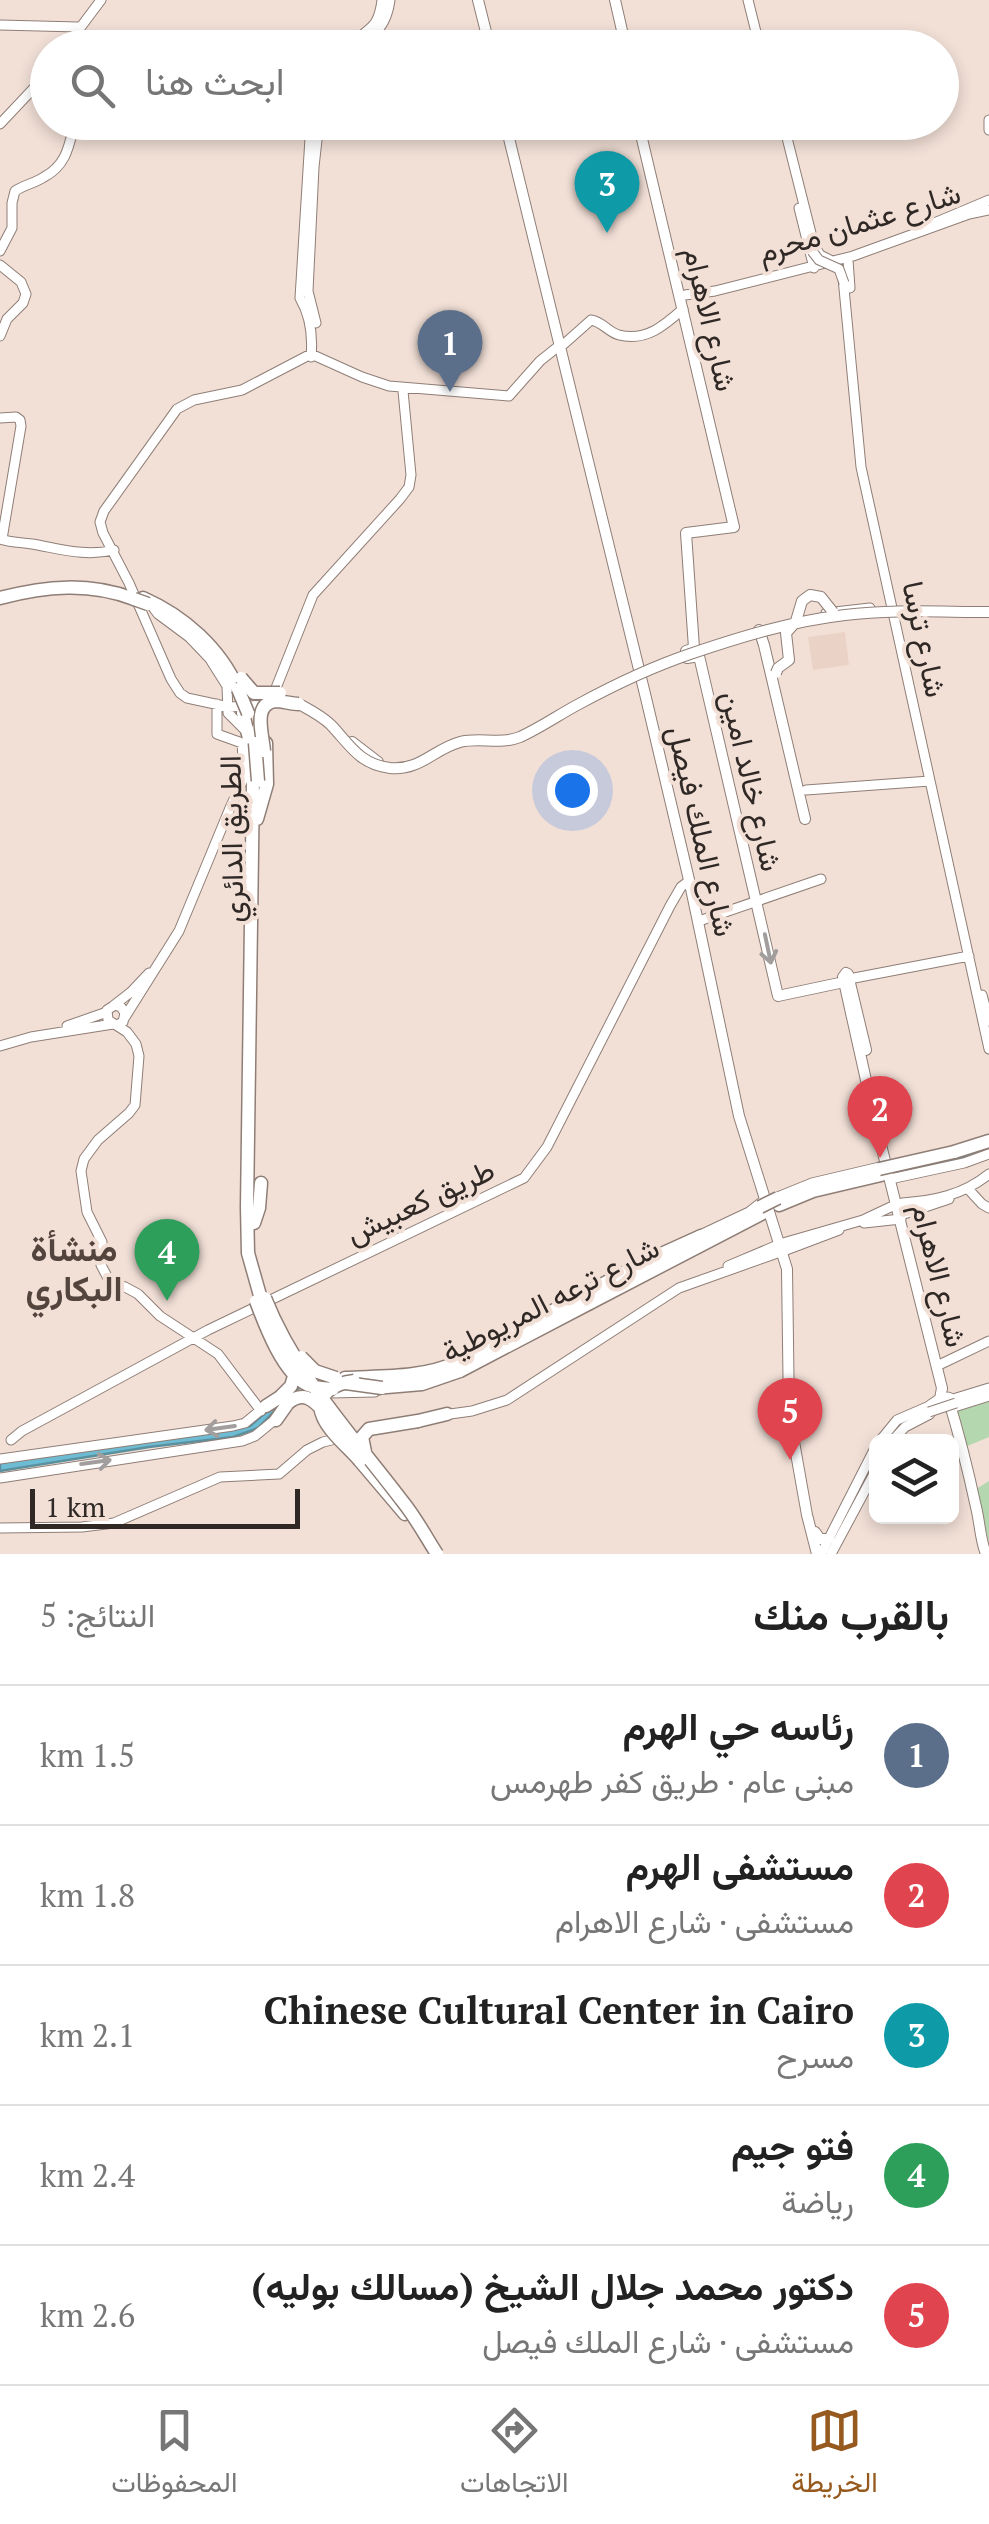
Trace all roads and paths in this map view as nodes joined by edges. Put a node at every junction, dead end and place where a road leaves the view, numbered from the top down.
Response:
1 (97, 0) edge
2 (386, 0) edge
3 (476, 0) edge
4 (612, 0) edge
5 (751, 0) edge
6 (0, 25) edge
7 (76, 28) joint
8 (369, 30) edge
9 (380, 30) edge
10 (484, 30) edge
11 (619, 30) edge
12 (758, 30) edge
13 (30, 89) edge
14 (989, 120) edge
15 (0, 121) edge
16 (989, 130) edge
17 (68, 140) edge
18 (70, 140) edge
19 (313, 140) edge
20 (315, 140) edge
21 (511, 140) edge
22 (643, 140) edge
23 (785, 140) edge
24 (796, 185) junction
25 (989, 200) edge
26 (989, 212) edge
27 (920, 234) junction
28 (672, 239) dead end
29 (0, 243) edge
30 (812, 251) junction
31 (0, 252) edge
32 (848, 260) junction
33 (675, 264) junction
34 (822, 264) junction
35 (0, 266) edge
36 (846, 282) junction
37 (22, 301) junction
38 (687, 311) junction
39 (0, 326) edge
40 (847, 334) junction
41 (0, 336) edge
42 (562, 345) junction
43 (314, 356) junction
44 (856, 384) junction
45 (401, 391) junction
46 (0, 420) edge
47 (859, 442) junction
48 (724, 462) dead end
49 (735, 521) junction
50 (606, 523) junction
51 (1, 537) edge
52 (113, 551) junction
53 (13, 593) edge
54 (142, 600) junction
55 (895, 611) junction
56 (989, 611) edge
57 (824, 614) junction
58 (795, 622) junction
59 (765, 630) junction
60 (201, 636) junction
61 (696, 653) junction
62 (215, 657) junction
63 (648, 669) junction
64 (776, 673) junction
65 (238, 686) junction
66 (270, 698) junction
67 (648, 699) junction
68 (303, 704) junction
69 (222, 706) junction
70 (916, 707) junction
71 (335, 728) joint
72 (252, 736) junction
73 (794, 759) junction
74 (378, 764) junction
75 (252, 776) junction
76 (930, 781) junction
77 (806, 790) joint
78 (806, 819) dead end
79 (255, 828) junction
80 (821, 880) dead end
81 (689, 882) junction
82 (756, 902) junction
83 (962, 916) junction
84 (702, 920) junction
85 (969, 956) junction
86 (846, 978) junction
87 (126, 996) junction
88 (134, 1005) junction
89 (853, 1006) junction
90 (982, 1008) junction
91 (104, 1014) junction
92 (720, 1016) junction
93 (120, 1021) junction
94 (989, 1021) edge
95 (989, 1030) edge
96 (989, 1040) edge
97 (0, 1043) edge
98 (989, 1049) edge
99 (866, 1050) dead end
100 (989, 1146) edge
101 (938, 1154) junction
102 (941, 1168) junction
103 (918, 1172) junction
104 (890, 1173) junction
105 (989, 1176) edge
106 (970, 1191) junction
107 (947, 1198) junction
108 (769, 1207) junction
109 (989, 1208) edge
110 (902, 1210) junction
111 (783, 1247) junction
112 (262, 1299) junction
113 (926, 1315) junction
114 (508, 1332) junction
115 (604, 1334) junction
116 (989, 1341) edge
117 (189, 1342) junction
118 (516, 1346) junction
119 (292, 1358) junction
120 (940, 1364) junction
121 (437, 1370) junction
122 (354, 1374) junction
123 (303, 1388) junction
124 (382, 1388) junction
125 (989, 1392) edge
126 (284, 1400) junction
127 (951, 1402) junction
128 (929, 1405) junction
129 (329, 1408) junction
130 (263, 1409) junction
131 (447, 1414) junction
132 (276, 1420) junction
133 (337, 1426) junction
134 (893, 1434) edge
135 (895, 1434) edge
136 (145, 1446) junction
137 (306, 1449) junction
138 (366, 1454) junction
139 (12, 1457) junction
140 (0, 1459) edge
141 (869, 1476) edge
142 (0, 1478) edge
143 (404, 1514) junction
144 (0, 1527) edge
145 (825, 1547) edge
146 (981, 1550) edge
147 (433, 1554) edge

1 - 7 street
2 - 8 street
2 - 9 street
3 - 10 main road
4 - 11 main road
5 - 12 street
6 - 7 street
13 - 15 street
14 - 16 street
17 - 29 street
18 - 31 street
19 - 43 street
20 - 43 street
21 - 42 main road, شارع الملك فيصل
22 - 33 main road, شارع الاهرام
23 - 24 street
24 - 30 street
24 - 34 street
25 - 27 street
26 - 27 street, شارع عثمان محرم
27 - 32 street, شارع عثمان محرم
27 - 34 street, شارع عثمان محرم
28 - 33 main road, شارع الاهرام
30 - 34 street
30 - 36 street, bridge
32 - 34 street, شارع عثمان محرم
32 - 44 street, شارع ترسا
33 - 38 main road, شارع الاهرام
34 - 38 street, شارع عثمان محرم
34 - 40 street, شارع ترسا
35 - 37 street
36 - 40 street
36 - 44 street
37 - 39 street
37 - 41 street
38 - 42 street
38 - 49 main road, شارع الاهرام
40 - 47 street, شارع ترسا
42 - 43 street
42 - 45 street
42 - 50 main road, شارع الملك فيصل
43 - 45 street
43 - 52 street
44 - 47 street, شارع ترسا
45 - 66 street
46 - 51 street
47 - 55 street, شارع ترسا
48 - 49 main road
49 - 61 main road
50 - 63 main road, شارع الملك فيصل
50 - 67 main road, شارع الملك فيصل
51 - 52 street
52 - 69 street
53 - 54 highway, الطريق الدائري
54 - 60 highway, الطريق الدائري
54 - 62 street
54 - 62 highway, الطريق الدائري
55 - 56 street
55 - 57 street
55 - 59 street
55 - 70 street, شارع ترسا
56 - 57 main road, bridge
56 - 58 main road, bridge
57 - 58 main road, bridge
57 - 58 main road, bridge
57 - 59 street
58 - 59 main road, bridge
58 - 64 main road, bridge
58 - 74 main road, bridge
59 - 64 main road, bridge
59 - 73 main road
59 - 74 main road, bridge
60 - 62 highway, الطريق الدائري
60 - 66 highway
61 - 63 main road
61 - 82 main road, شارع خالد امين
62 - 65 highway, الطريق الدائري
62 - 69 street
63 - 67 main road, شارع الملك فيصل
64 - 73 main road
65 - 68 highway, bridge
65 - 72 highway, الطريق الدائري, bridge
66 - 68 street
66 - 69 street
66 - 72 street
66 - 75 street
67 - 81 main road, شارع الملك فيصل
67 - 84 main road, شارع الملك فيصل
68 - 71 street
68 - 74 main road, bridge
68 - 75 highway, bridge
69 - 72 street
69 - 72 street
70 - 76 street, شارع ترسا
70 - 83 street, شارع ترسا
71 - 74 main road, bridge
72 - 75 highway, الطريق الدائري, bridge
72 - 75 street
72 - 79 highway
73 - 77 main road
73 - 78 main road
75 - 79 highway, الطريق الدائري
75 - 87 street
75 - 88 street
76 - 77 street
76 - 83 street, شارع ترسا
79 - 112 highway, الطريق الدائري
80 - 82 street
81 - 92 main road, شارع الملك فيصل
81 - 117 street, طريق كعبيش
82 - 84 street
82 -> 86 main road, شارع خالد امين
83 - 85 street, شارع ترسا
83 - 90 street, شارع ترسا
84 - 92 main road, شارع الملك فيصل
85 - 86 street
85 - 90 street, شارع ترسا
86 - 89 main road, شارع الاهرام
87 - 88 street
87 - 91 street
88 - 93 street
89 - 99 main road, شارع الاهرام
89 - 104 main road, شارع الاهرام
90 - 94 street, شارع ترسا
90 - 95 street
90 - 96 street
90 - 98 street, شارع ترسا
91 - 93 street
91 - 93 street
91 - 97 street
92 - 108 main road, شارع الملك فيصل
93 - 117 street
100 - 101 street
100 - 102 street, شارع ترعه المريوطية
100 - 121 highway, الطريق الدائري, bridge
100 - 124 highway, الطريق الدائري, bridge
101 - 102 street, bridge
101 - 103 street, bridge
102 - 103 street, شارع ترعه المريوطية
103 - 104 street, شارع ترعه المريوطية
104 - 108 street, شارع ترعه المريوطية
104 - 108 street, شارع ترعه المريوطية
104 - 110 main road, شارع الاهرام
105 - 106 street
105 - 107 street
106 - 107 street
106 - 109 street
107 - 110 street
108 - 111 main road, شارع الملك فيصل
108 - 114 street, شارع ترعه المريوطية
108 - 118 street, شارع ترعه المريوطية
110 - 111 street
110 - 113 main road, شارع الاهرام
111 - 115 street
111 - 145 main road, شارع الملك فيصل
112 - 119 highway, الطريق الدائري, bridge
112 - 121 highway, الطريق الدائري, bridge
112 - 124 highway, الطريق الدائري, bridge
113 - 120 main road, شارع الاهرام
113 - 128 main road, شارع الاهرام
114 - 118 street
114 - 122 street, شارع ترعه المريوطية
115 - 131 street
115 - 137 street
116 - 120 street
117 - 130 street
117 - 139 street, طريق كعبيش
118 - 123 street, شارع ترعه المريوطية
119 - 122 highway, bridge
119 - 126 highway, bridge
119 - 129 highway, الطريق الدائري, bridge
119 - 133 highway, الطريق الدائري, bridge
120 - 127 main road, شارع الاهرام
121 - 143 highway, bridge
122 - 123 street, شارع ترعه المريوطية
123 - 130 street, شارع ترعه المريوطية
123 - 132 street, شارع ترعه المريوطية
124 - 129 highway, bridge
125 - 127 street
125 - 134 street, bridge
126 - 130 highway
126 - 132 highway
126 - 133 highway, bridge
127 - 128 street
127 - 146 main road, شارع الاهرام
128 - 135 street
129 - 138 highway, الطريق الدائري, bridge
130 -> 136 street, شارع ترعه المريوطية
131 - 137 street
131 - 138 highway, bridge
132 - 136 street, شارع ترعه المريوطية
133 - 143 highway, الطريق الدائري, bridge
136 - 139 street, شارع ترعه المريوطية
142 -> 136 street, شارع ترعه المريوطية
137 - 144 street
138 - 147 highway, الطريق الدائري, bridge
139 - 140 street, شارع ترعه المريوطية
141 - 145 street
143 - 147 highway, الطريق الدائري, bridge

